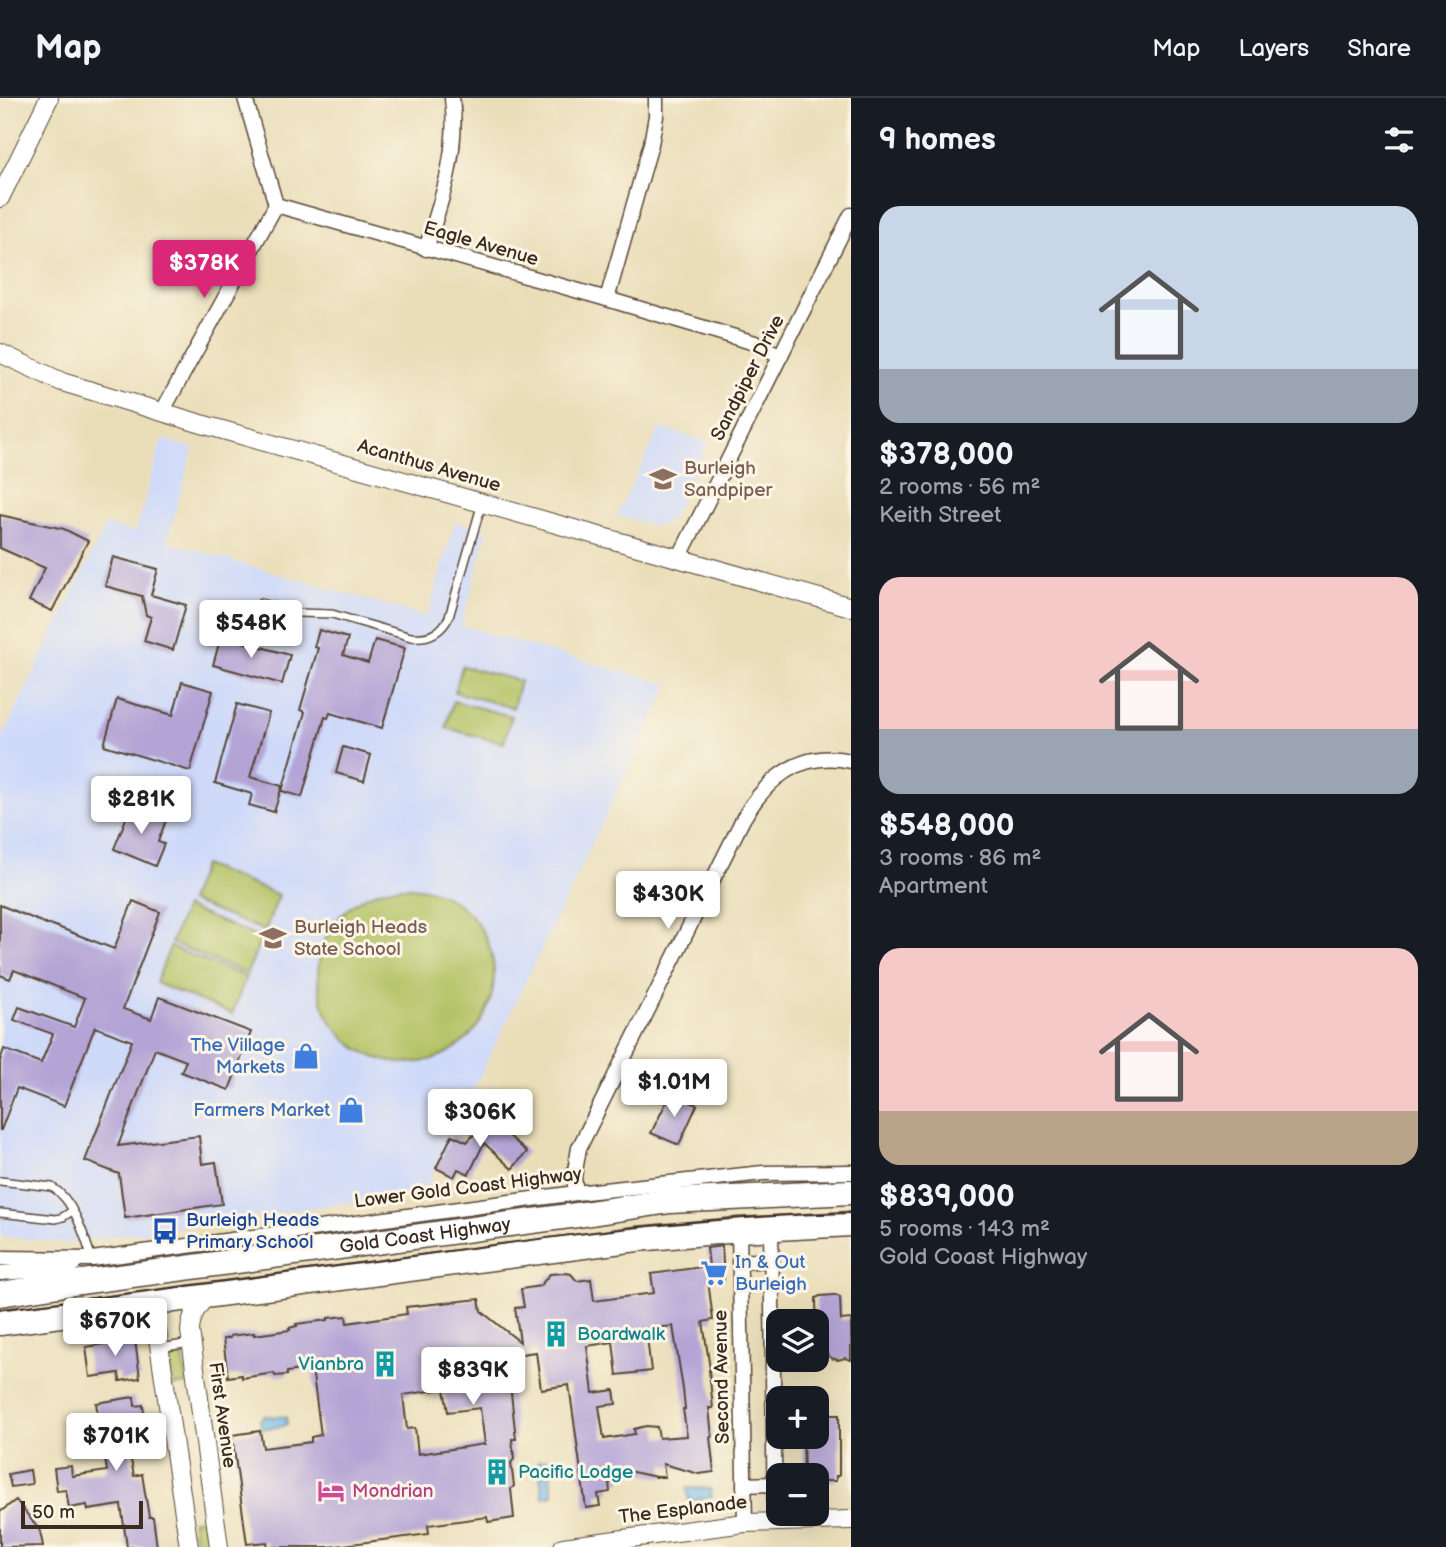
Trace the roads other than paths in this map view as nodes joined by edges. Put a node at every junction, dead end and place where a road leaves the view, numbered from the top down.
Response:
1 (49, 98) edge
2 (245, 98) edge
3 (452, 98) edge
4 (656, 98) edge
5 (0, 198) edge
6 (276, 205) junction
7 (851, 215) edge
8 (426, 249) junction
9 (607, 299) junction
10 (0, 353) edge
11 (781, 356) junction
12 (162, 412) junction
13 (482, 502) junction
14 (679, 558) junction
15 (261, 603) dead end
16 (851, 607) edge
17 (851, 761) edge
18 (851, 1172) edge
19 (0, 1181) edge
20 (851, 1192) edge
21 (576, 1193) junction
22 (72, 1211) junction
23 (0, 1213) edge
24 (851, 1224) edge
25 (771, 1228) junction
26 (739, 1230) junction
27 (0, 1258) edge
28 (92, 1258) junction
29 (772, 1260) junction
30 (739, 1262) junction
31 (0, 1273) edge
32 (0, 1294) edge
33 (208, 1295) junction
34 (153, 1304) junction
35 (0, 1322) edge
36 (191, 1343) junction
37 (159, 1348) junction
38 (774, 1463) edge
39 (766, 1484) edge
40 (744, 1485) junction
41 (851, 1520) edge
42 (829, 1521) edge
43 (766, 1522) edge
44 (745, 1523) junction
45 (189, 1547) edge
46 (219, 1547) edge
47 (563, 1547) edge

1 - 5 street
2 - 6 street
3 - 8 street
4 - 9 street
6 - 8 street, Eagle Avenue
6 - 12 street
7 - 11 street, Sandpiper Drive
8 - 9 street, Eagle Avenue
9 - 11 street, Eagle Avenue
10 - 12 street, Acanthus Avenue
11 - 14 street, Sandpiper Drive
12 - 13 street, Acanthus Avenue
13 - 14 street, Acanthus Avenue
13 - 15 lane
14 - 16 street, Acanthus Avenue
17 - 21 street
18 - 21 street, Lower Gold Coast Highway
19 - 22 lane
20 - 32 highway, Gold Coast Highway
21 - 28 street, Lower Gold Coast Highway
22 - 23 lane
22 - 28 lane
24 - 25 highway, Gold Coast Highway
25 - 26 highway, Gold Coast Highway
25 - 29 street
26 - 30 street, Second Avenue
26 - 33 highway, Gold Coast Highway
27 - 28 street, Lower Gold Coast Highway
28 - 31 street, Lower Gold Coast Highway
29 - 30 street
29 - 38 street
30 - 40 street, Second Avenue
33 - 34 highway, Gold Coast Highway
33 - 36 street, First Avenue
34 - 35 highway, Gold Coast Highway
34 - 37 street
36 - 37 lane
36 - 46 street, First Avenue
37 - 45 street
39 - 40 street
40 - 44 street, Second Avenue
41 - 42 street, The Esplanade
43 - 44 street, The Esplanade
44 - 47 street, The Esplanade

